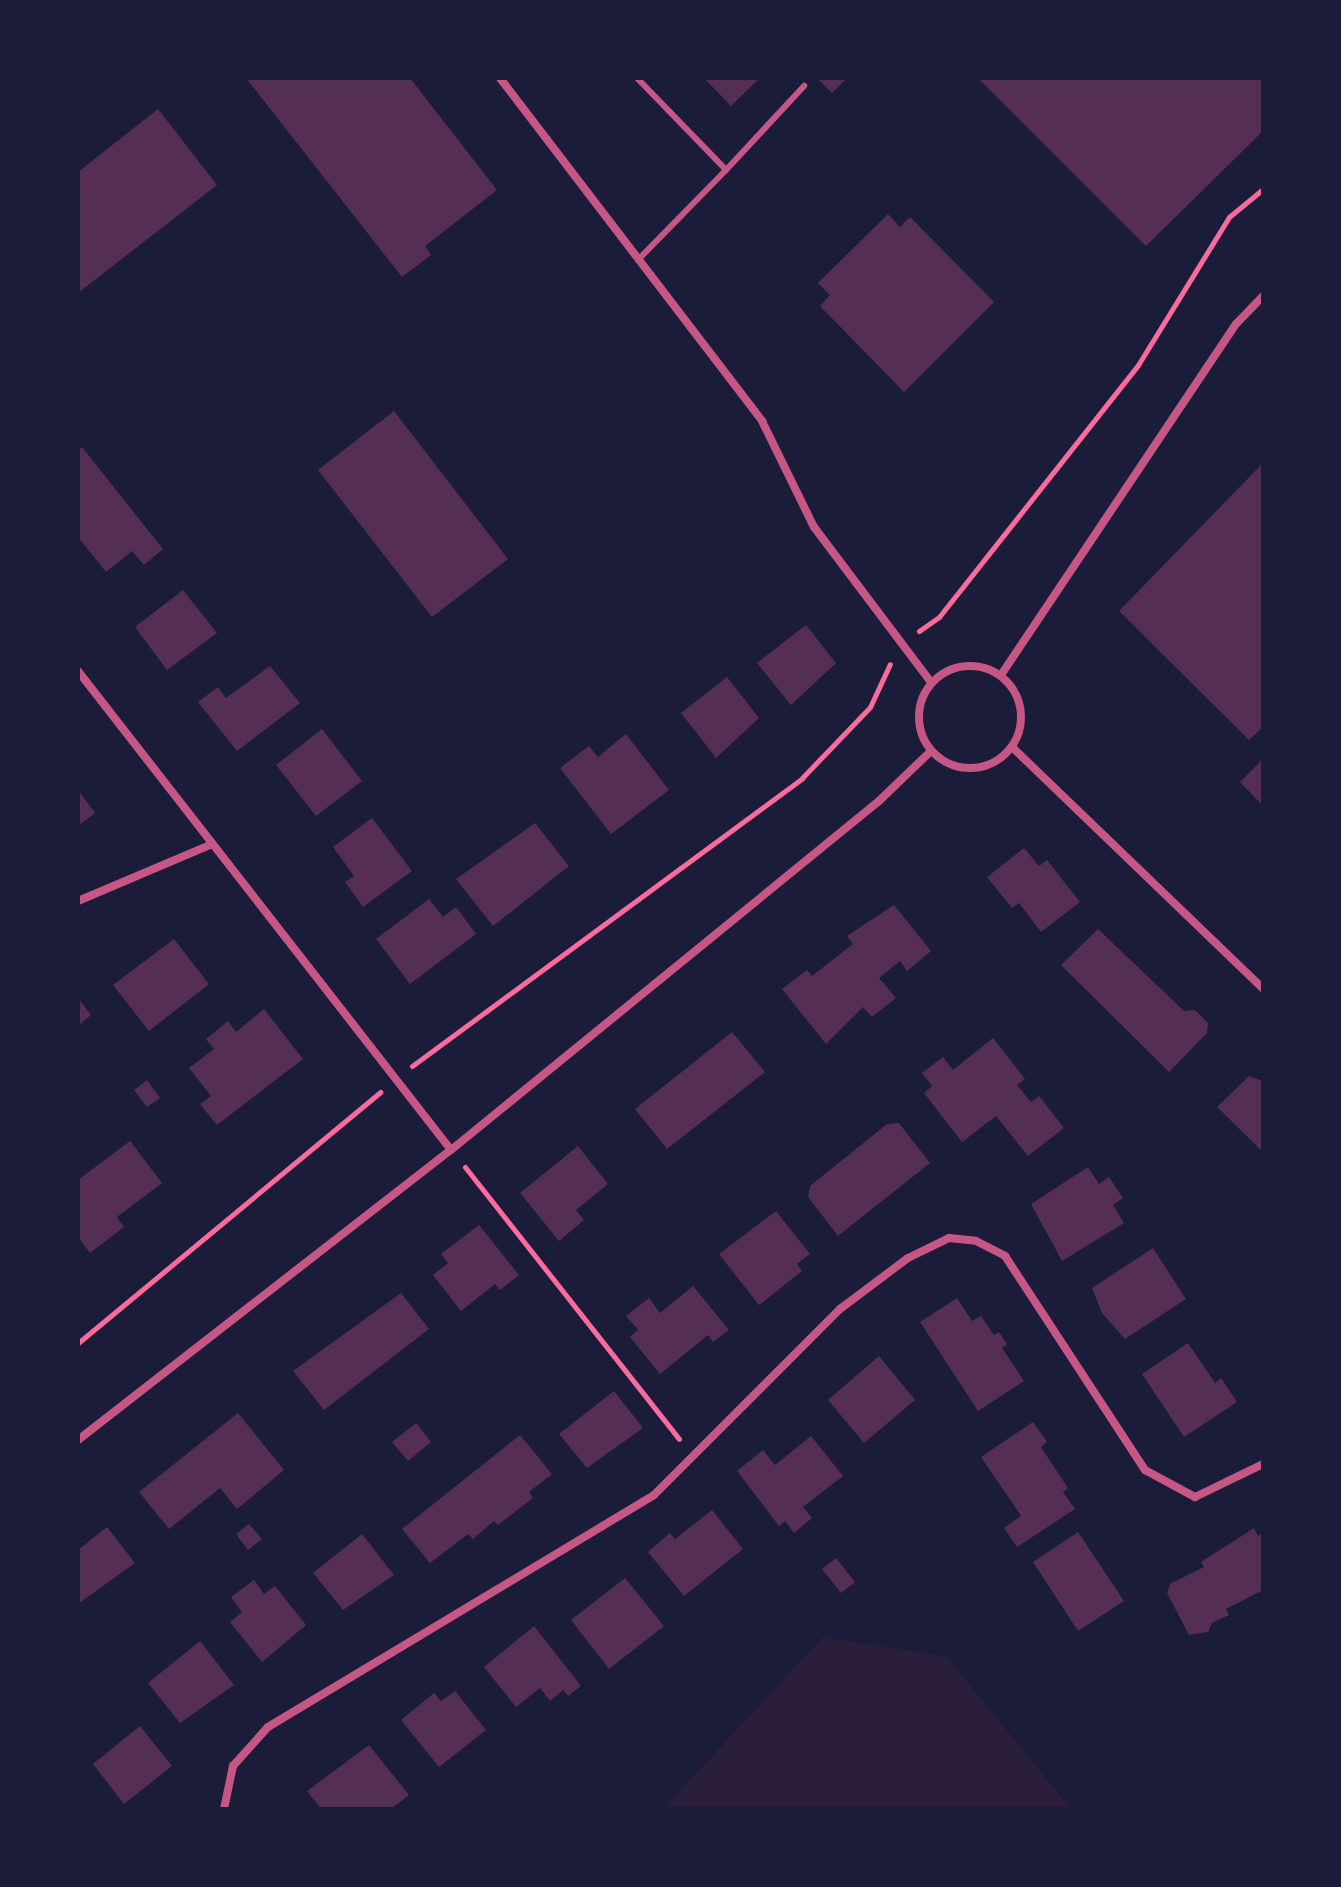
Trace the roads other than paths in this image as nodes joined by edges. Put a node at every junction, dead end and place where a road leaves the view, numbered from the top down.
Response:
1 (500, 78) edge
2 (637, 78) edge
3 (804, 86) dead end
4 (726, 170) junction
5 (638, 260) junction
6 (1263, 296) edge
7 (78, 671) edge
8 (1001, 675) junction
9 (931, 682) junction
10 (1013, 748) junction
11 (931, 751) junction
12 (210, 845) junction
13 (78, 901) edge
14 (1263, 989) edge
15 (451, 1150) junction
16 (78, 1440) edge
17 (1263, 1464) edge
18 (224, 1809) edge

1 - 5 street
2 - 4 lane
3 - 4 lane
4 - 5 lane
5 - 9 street
6 - 8 street
7 - 12 street
8 - 9 street
8 - 10 street
9 - 11 street
10 - 11 street
10 - 14 street
11 - 15 street
12 - 13 street
12 - 15 street
15 - 16 street
17 - 18 street

